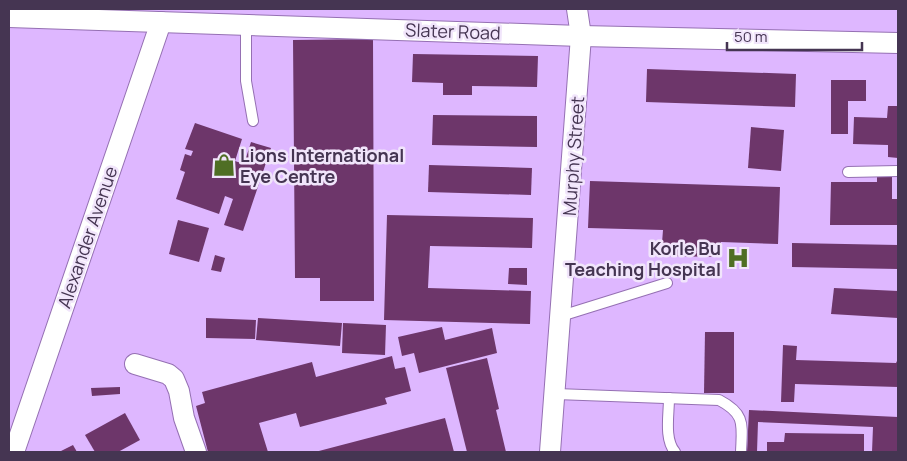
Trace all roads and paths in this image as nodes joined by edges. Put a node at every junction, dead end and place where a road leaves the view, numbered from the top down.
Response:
1 (577, 9) edge
2 (9, 16) edge
3 (169, 17) edge
4 (246, 23) junction
5 (581, 36) junction
6 (898, 42) edge
7 (253, 121) dead end
8 (898, 171) edge
9 (848, 172) dead end
10 (667, 284) dead end
11 (561, 316) junction
12 (136, 364) dead end
13 (556, 394) junction
14 (670, 398) junction
15 (13, 447) edge
16 (196, 452) edge
17 (550, 452) edge
18 (675, 452) edge
19 (741, 452) edge

1 - 5 street, Murphy Street
2 - 3 street, Slater Road
3 - 4 street, Slater Road
3 - 15 street, Alexander Avenue
4 - 5 street, Slater Road
4 - 7 lane
5 - 6 street, Slater Road
5 - 11 street, Murphy Street
8 - 9 lane
10 - 11 lane
11 - 13 street, Murphy Street
12 - 16 street
13 - 14 lane
13 - 17 street, Murphy Street
14 - 18 lane
14 - 19 lane

